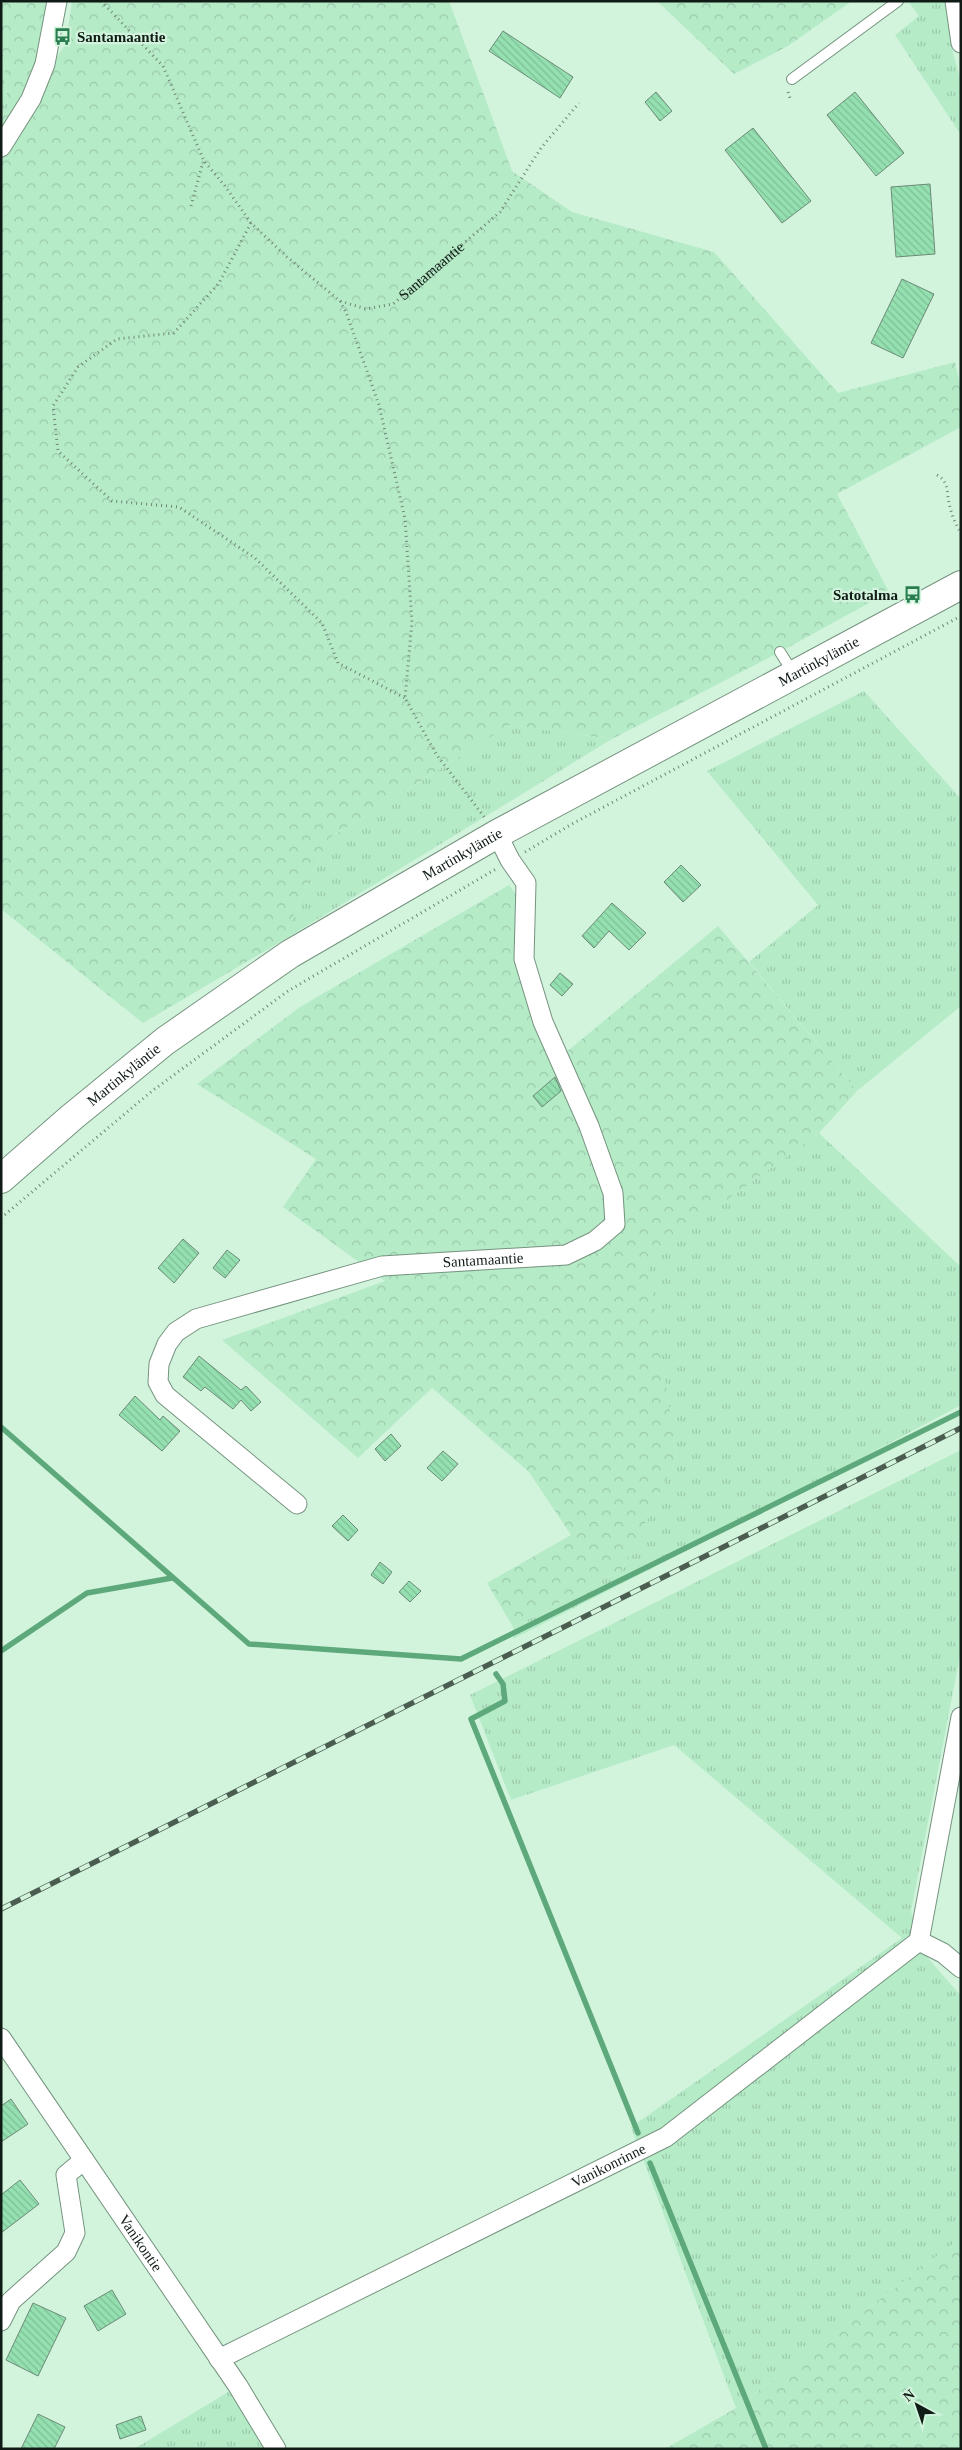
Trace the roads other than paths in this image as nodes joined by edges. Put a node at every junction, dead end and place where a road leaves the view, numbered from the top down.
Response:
1 (57, 1) edge
2 (898, 1) edge
3 (955, 1) edge
4 (961, 43) edge
5 (792, 79) dead end
6 (1, 146) edge
7 (961, 585) edge
8 (780, 652) dead end
9 (795, 674) junction
10 (497, 834) junction
11 (1, 1179) edge
12 (297, 1504) dead end
13 (961, 1717) edge
14 (919, 1941) junction
15 (961, 1968) edge
16 (1, 2038) edge
17 (84, 2160) junction
18 (1, 2321) edge
19 (219, 2359) junction
20 (276, 2449) edge

1 - 6 street
2 - 5 lane
3 - 4 street
7 - 9 street, Martinkyläntie
8 - 9 lane
9 - 10 street, Martinkyläntie
10 - 11 street, Martinkyläntie
10 - 12 street, Santamaantie
13 - 14 street
14 - 15 street
14 - 19 street, Vanikonrinne
16 - 17 street, Vanikontie
17 - 18 street
17 - 19 street, Vanikontie
19 - 20 street, Vanikontie

